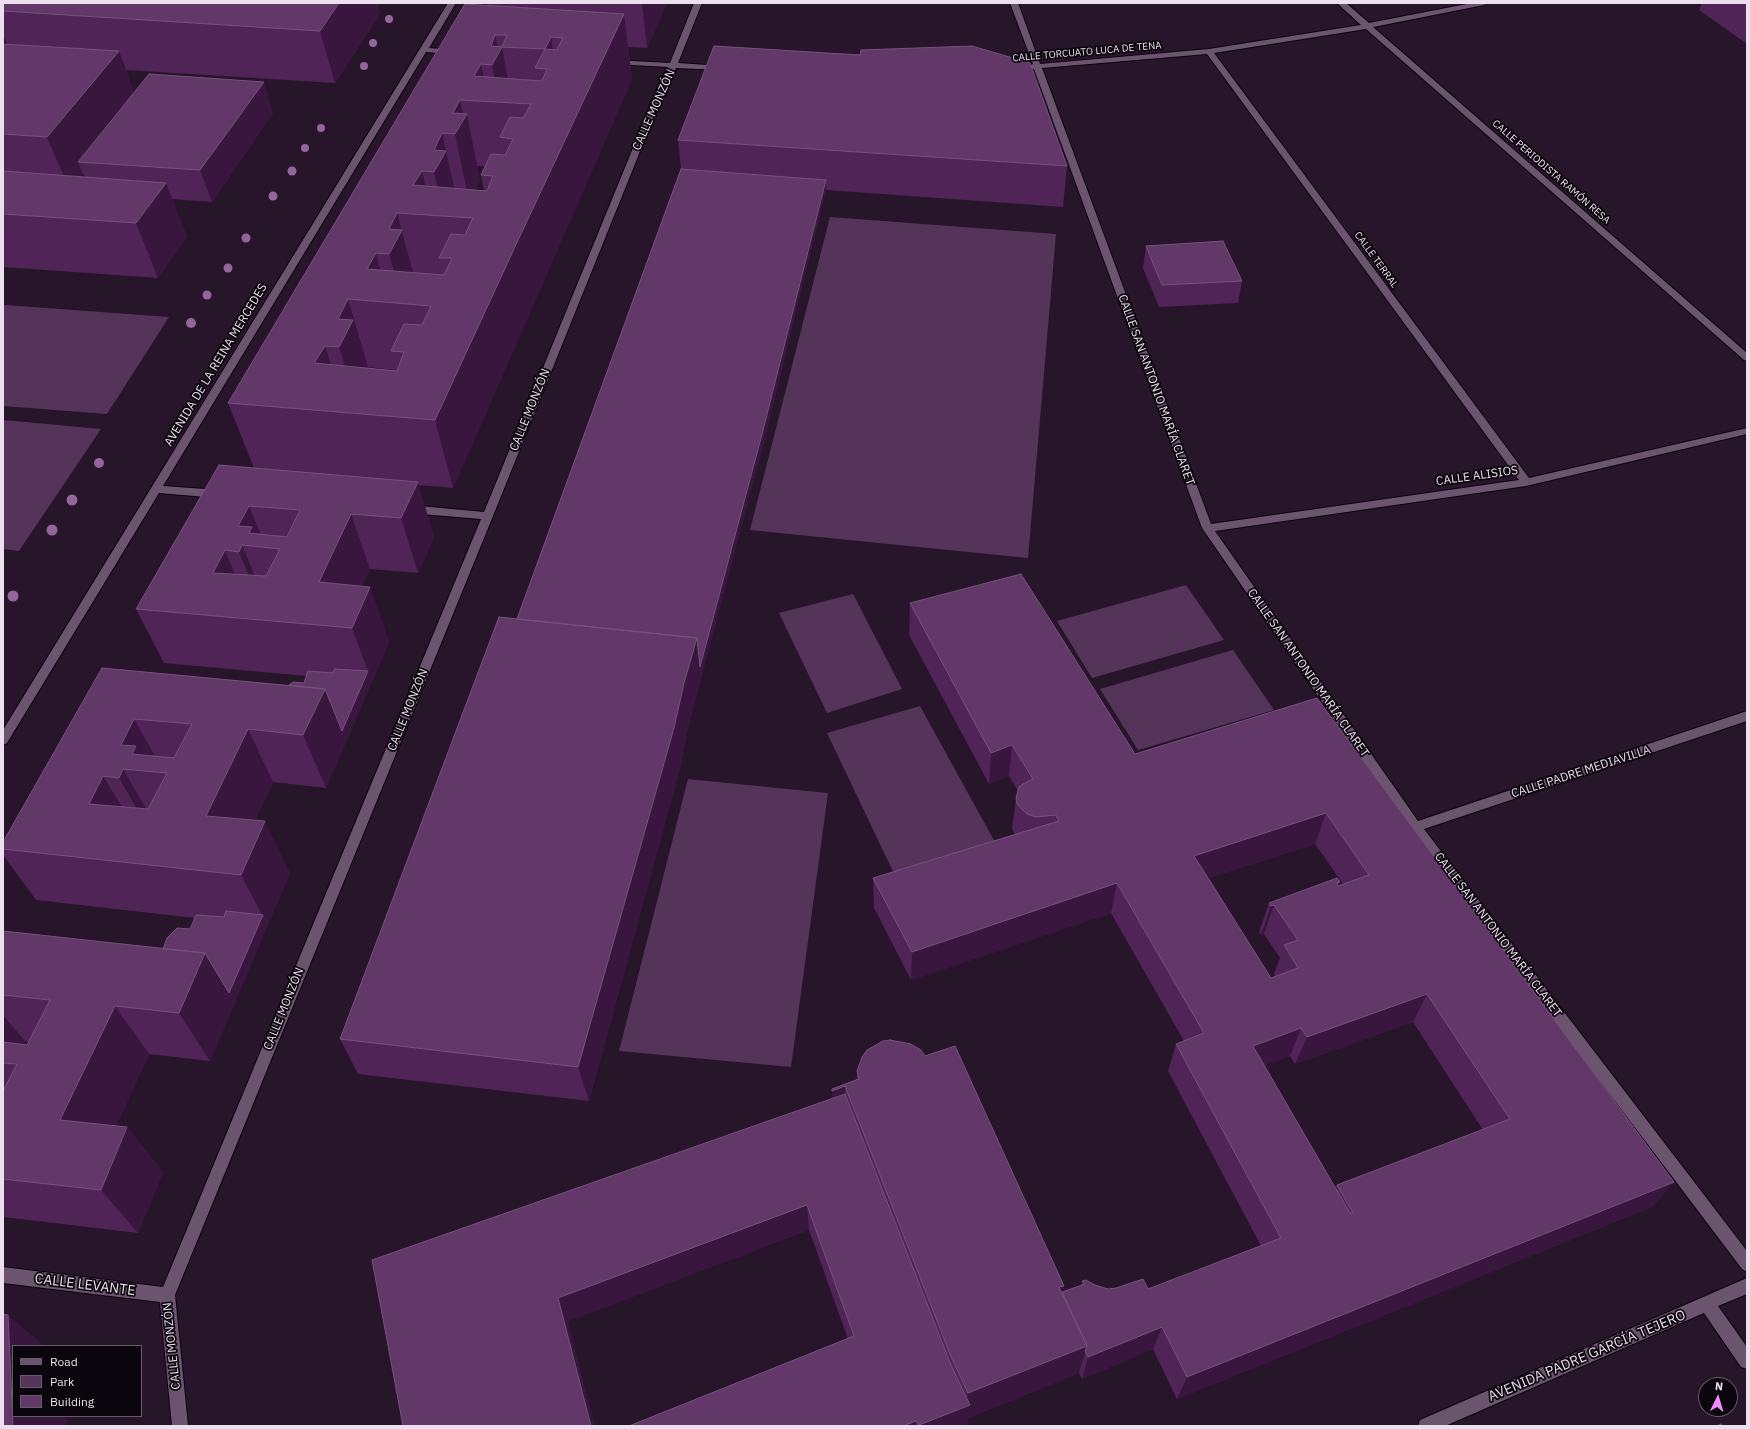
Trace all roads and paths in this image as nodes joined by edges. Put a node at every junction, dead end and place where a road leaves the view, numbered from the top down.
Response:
1 (452, 3) edge
2 (698, 3) edge
3 (1014, 3) edge
4 (1340, 3) edge
5 (1484, 3) edge
6 (1367, 26) junction
7 (424, 50) junction
8 (1209, 51) junction
9 (460, 52) edge
10 (608, 62) edge
11 (673, 66) junction
12 (1036, 67) junction
13 (729, 68) edge
14 (1023, 68) edge
15 (1747, 358) edge
16 (1747, 431) edge
17 (1526, 482) junction
18 (156, 489) junction
19 (226, 495) edge
20 (399, 508) edge
21 (488, 516) junction
22 (1208, 528) junction
23 (1747, 716) edge
24 (3, 740) edge
25 (1415, 827) junction
26 (1747, 1264) edge
27 (3, 1275) edge
28 (1747, 1286) edge
29 (167, 1295) junction
30 (1707, 1304) junction
31 (1747, 1361) edge
32 (180, 1426) edge
33 (1426, 1426) edge

1 - 7 street, AVENIDA DE LA REINA MERCEDES
2 - 11 street, CALLE MONZÓN
3 - 12 street, CALLE SAN ANTONIO MARÍA CLARET
4 - 6 street, CALLE PERIODISTA RAMÓN RESA
5 - 6 street, CALLE TORCUATO LUCA DE TENA
6 - 8 street, CALLE TORCUATO LUCA DE TENA
6 - 15 street, CALLE PERIODISTA RAMÓN RESA
7 - 9 street
7 - 18 street, AVENIDA DE LA REINA MERCEDES
8 - 12 street, CALLE TORCUATO LUCA DE TENA
8 - 17 street, CALLE TERRAL
10 - 11 street
11 - 13 street
11 - 21 street, CALLE MONZÓN
12 - 14 street, CALLE TORCUATO LUCA DE TENA
12 - 22 street, CALLE SAN ANTONIO MARÍA CLARET
16 - 17 street, CALLE ALISIOS
17 - 22 street, CALLE ALISIOS
18 - 19 street
18 - 24 street, AVENIDA DE LA REINA MERCEDES
20 - 21 street
21 - 29 street, CALLE MONZÓN
22 - 25 street, CALLE SAN ANTONIO MARÍA CLARET
23 - 25 street, CALLE PADRE MEDIAVILLA
25 - 26 street, CALLE SAN ANTONIO MARÍA CLARET
27 - 29 street, CALLE LEVANTE
28 - 30 street, AVENIDA PADRE GARCÍA TEJERO
29 - 32 street, CALLE MONZÓN
30 - 31 street
30 - 33 street, AVENIDA PADRE GARCÍA TEJERO

